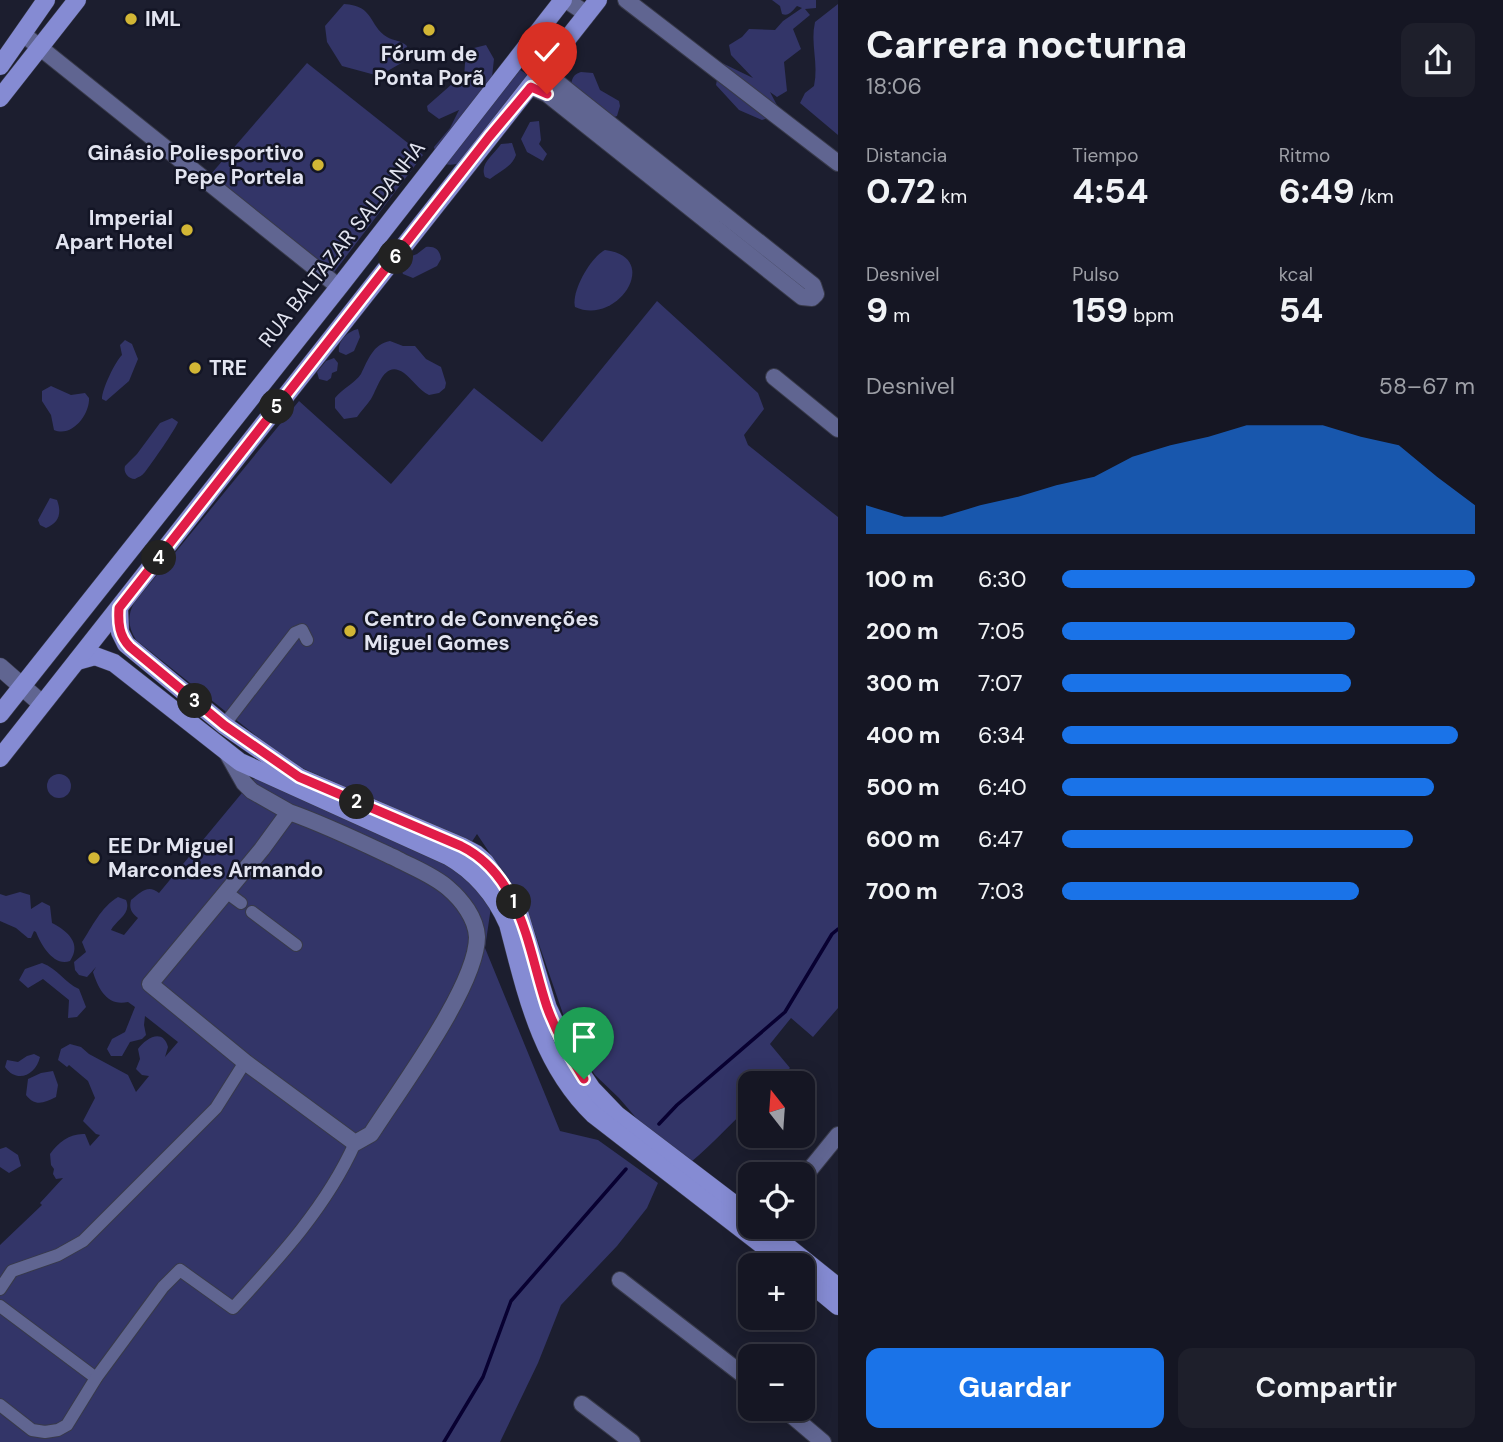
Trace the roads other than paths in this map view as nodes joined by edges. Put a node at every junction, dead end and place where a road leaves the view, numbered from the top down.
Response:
1 (46, 0) edge
2 (77, 0) edge
3 (564, 0) edge
4 (626, 0) edge
5 (593, 7) edge
6 (23, 34) junction
7 (41, 47) junction
8 (549, 63) junction
9 (0, 67) edge
10 (18, 75) junction
11 (531, 87) junction
12 (0, 98) edge
13 (838, 163) edge
14 (690, 198) junction
15 (391, 218) junction
16 (411, 238) junction
17 (340, 287) junction
18 (774, 377) dead end
19 (838, 429) edge
20 (198, 463) junction
21 (219, 481) junction
22 (119, 608) junction
23 (307, 640) dead end
24 (77, 661) junction
25 (0, 667) edge
26 (32, 695) junction
27 (194, 700) junction
28 (0, 714) edge
29 (182, 715) junction
30 (224, 725) junction
31 (223, 748) junction
32 (0, 758) edge
33 (289, 812) junction
34 (226, 892) junction
35 (241, 903) dead end
36 (252, 912) dead end
37 (296, 944) dead end
38 (245, 1062) junction
39 (838, 1135) edge
40 (355, 1143) junction
41 (815, 1163) edge
42 (738, 1207) edge
43 (779, 1239) edge
44 (772, 1253) edge
45 (620, 1280) dead end
46 (838, 1287) edge
47 (815, 1288) edge
48 (0, 1289) edge
49 (0, 1306) edge
50 (838, 1306) edge
51 (738, 1371) edge
52 (96, 1378) junction
53 (0, 1405) edge
54 (582, 1405) dead end
55 (798, 1421) edge
56 (632, 1442) edge
57 (823, 1442) edge

1 - 6 main road
2 - 7 main road
3 - 5 street
3 - 15 main road, RUA BALTAZAR SALDANHA
4 - 13 street
5 - 8 main road, RUA BALTAZAR SALDANHA
6 - 7 street
6 - 9 main road
7 - 10 main road
7 - 17 street
8 - 11 main road, RUA BALTAZAR SALDANHA
8 - 14 street
9 - 10 main road
10 - 12 main road
11 - 14 street
11 - 16 main road, RUA BALTAZAR SALDANHA
14 - 14 street
15 - 16 main road
15 - 17 main road, RUA BALTAZAR SALDANHA
16 - 21 main road, RUA BALTAZAR SALDANHA
17 - 20 main road, RUA BALTAZAR SALDANHA
18 - 19 street
20 - 21 main road
20 - 26 main road, RUA BALTAZAR SALDANHA
21 - 22 main road, RUA BALTAZAR SALDANHA
22 - 24 main road, RUA BALTAZAR SALDANHA
22 - 27 main road
23 - 30 street
24 - 26 main road, RUA BALTAZAR SALDANHA
24 - 29 main road
25 - 26 street
26 - 28 main road, RUA BALTAZAR SALDANHA
26 - 32 main road, RUA BALTAZAR SALDANHA
27 - 29 street
27 - 30 main road
29 - 31 main road
30 - 42 main road
31 - 33 street
31 - 44 main road
33 - 34 street
33 - 40 street
34 - 35 street
34 - 38 street
36 - 37 street
38 - 40 street
38 - 48 street
39 - 41 street
40 - 52 street
43 - 46 main road
45 - 51 street
47 - 50 main road
49 - 52 street
52 - 53 street
54 - 56 street
55 - 57 street

